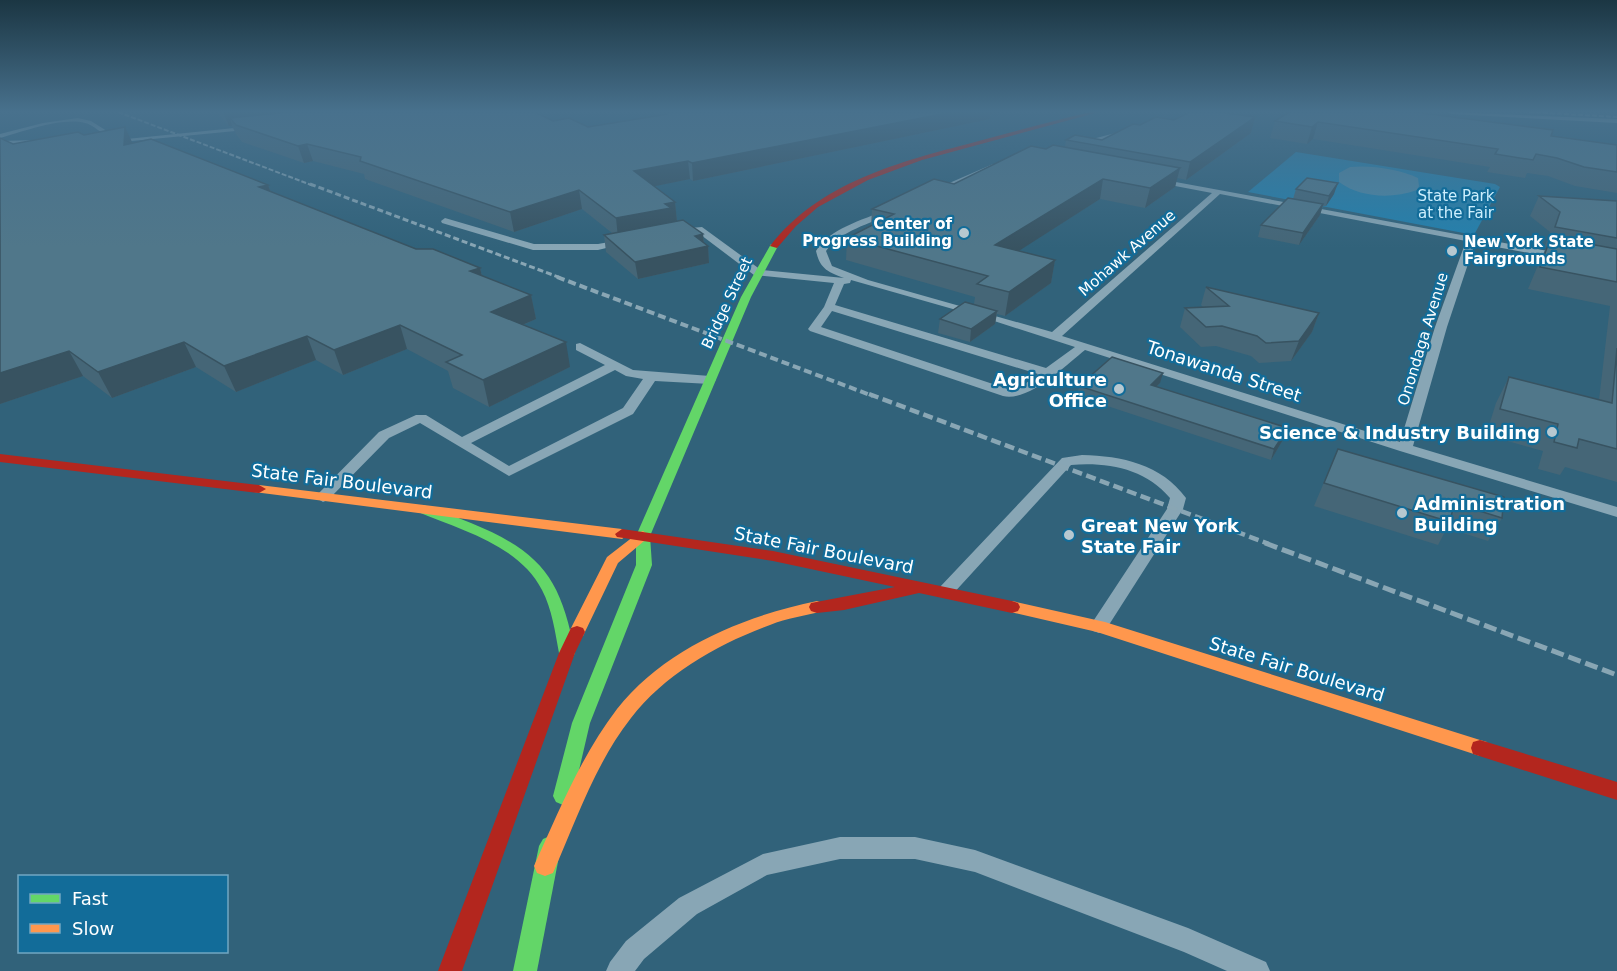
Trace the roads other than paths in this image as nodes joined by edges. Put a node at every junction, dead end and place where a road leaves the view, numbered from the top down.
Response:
1 (923, 157) edge
2 (1008, 162) edge
3 (1149, 178) edge
4 (1218, 192) junction
5 (927, 194) edge
6 (895, 209) edge
7 (445, 221) dead end
8 (666, 235) edge
9 (1471, 240) junction
10 (632, 241) edge
11 (1571, 258) edge
12 (758, 273) junction
13 (840, 280) junction
14 (864, 282) junction
15 (829, 307) junction
16 (1055, 336) junction
17 (1085, 345) junction
18 (580, 347) dead end
19 (615, 365) junction
20 (1048, 373) junction
21 (651, 377) junction
22 (710, 380) junction
23 (567, 389) junction
24 (581, 396) dead end
25 (607, 409) dead end
26 (621, 416) junction
27 (485, 431) junction
28 (498, 438) dead end
29 (461, 443) junction
30 (1405, 448) junction
31 (0, 458) edge
32 (323, 497) junction
33 (423, 509) junction
34 (1617, 512) edge
35 (643, 536) junction
36 (920, 587) junction
37 (945, 592) junction
38 (1099, 626) junction
39 (567, 653) junction
40 (1617, 791) edge
41 (545, 866) junction
42 (450, 971) edge
43 (525, 971) edge
44 (619, 971) edge
45 (1257, 971) edge

1 - 12 main road, Bridge Street
2 - 5 lane
3 - 4 lane
4 - 9 lane
4 - 16 lane, Mohawk Avenue
6 - 14 lane, Tonawanda Street
7 - 10 lane
8 - 12 lane
9 - 11 lane
9 - 30 lane, Onondaga Avenue
12 - 13 lane
12 - 22 main road, Bridge Street
13 - 14 lane
13 - 15 lane
14 - 16 lane, Tonawanda Street
15 - 20 lane
15 - 20 lane
16 - 17 lane, Tonawanda Street
17 - 20 lane
17 - 30 lane, Tonawanda Street
18 - 19 lane
19 - 21 lane
19 - 23 lane
21 - 22 lane
21 - 26 lane
22 - 35 main road, Bridge Street
23 - 24 lane
23 - 27 lane
25 - 26 lane
26 - 29 lane
27 - 28 lane
27 - 29 lane
29 - 32 lane
30 - 34 lane, Tonawanda Street
31 - 32 main road, State Fair Boulevard
32 - 33 main road, State Fair Boulevard
33 - 35 main road, State Fair Boulevard
33 - 39 main road
35 - 36 main road, State Fair Boulevard
35 - 39 main road
35 - 41 main road
36 - 37 main road, State Fair Boulevard
36 - 41 main road
37 - 38 main road, State Fair Boulevard
37 - 38 lane
38 - 40 main road, State Fair Boulevard
39 - 42 main road
41 - 43 main road
44 - 45 lane

